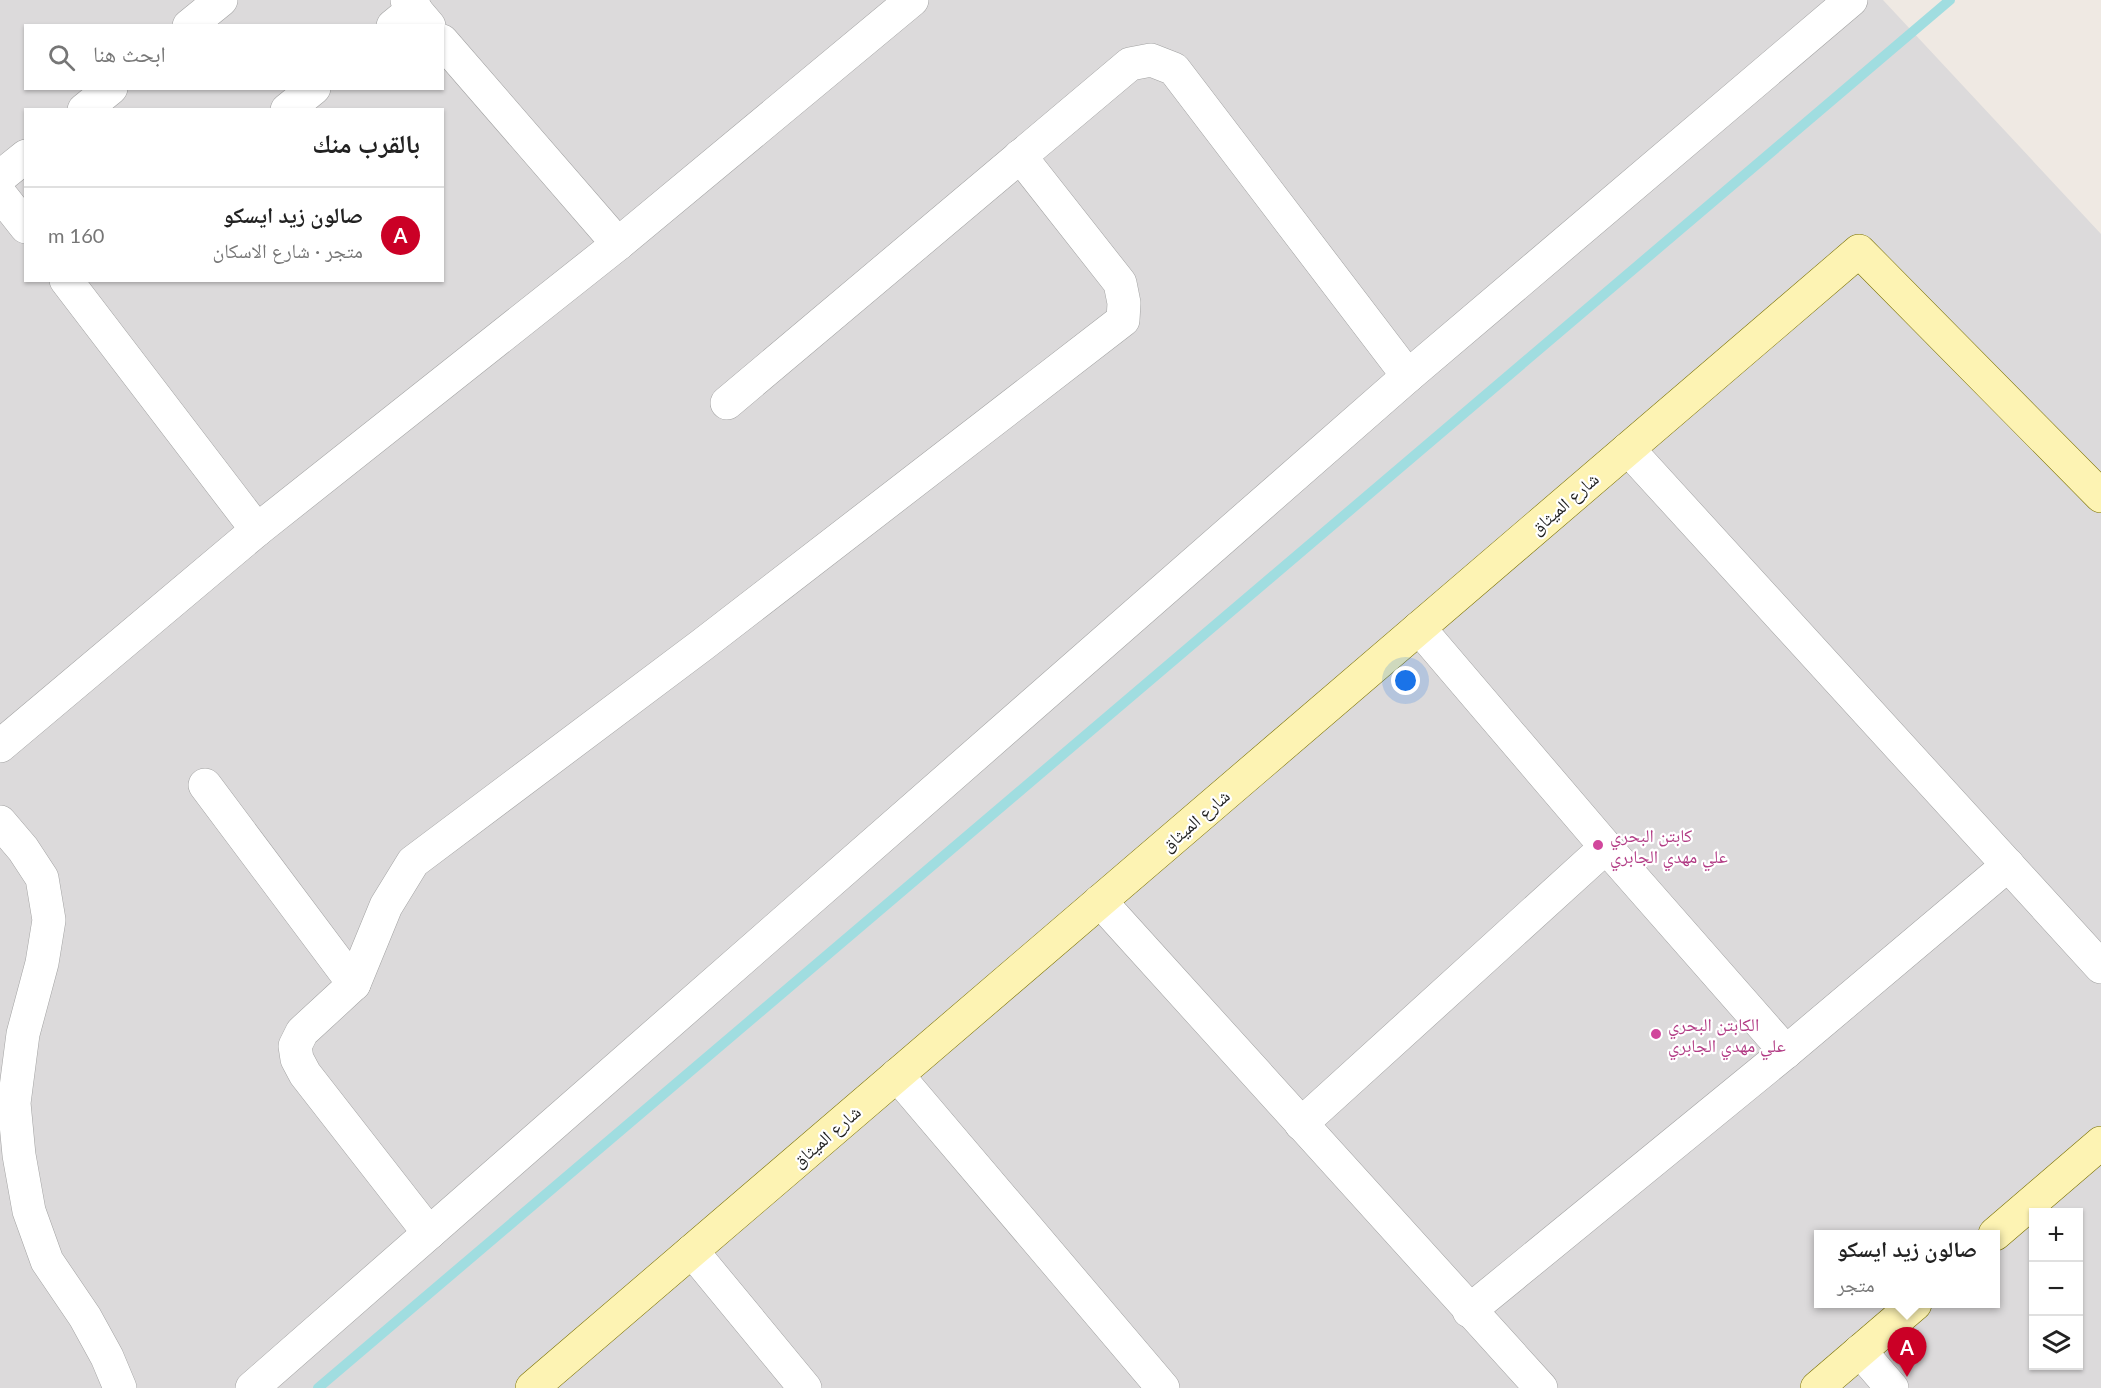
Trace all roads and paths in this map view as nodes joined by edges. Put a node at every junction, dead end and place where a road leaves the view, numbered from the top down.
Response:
1 (221, 0) edge
2 (912, 0) edge
3 (1851, 0) edge
4 (191, 24) edge
5 (444, 43) edge
6 (109, 90) edge
7 (312, 90) edge
8 (86, 108) edge
9 (289, 108) edge
10 (1020, 156) junction
11 (24, 158) edge
12 (0, 177) edge
13 (0, 194) edge
14 (24, 224) edge
15 (618, 244) junction
16 (68, 282) edge
17 (1408, 376) junction
18 (727, 403) dead end
19 (1628, 449) junction
20 (2101, 496) edge
21 (257, 530) junction
22 (1419, 628) junction
23 (0, 746) edge
24 (205, 785) dead end
25 (0, 822) edge
26 (1606, 847) junction
27 (2008, 865) junction
28 (1100, 901) junction
29 (2101, 967) edge
30 (354, 984) junction
31 (1786, 1052) junction
32 (897, 1075) junction
33 (1301, 1124) junction
34 (2101, 1143) edge
35 (2000, 1230) edge
36 (429, 1233) junction
37 (692, 1251) junction
38 (1910, 1308) edge
39 (1469, 1311) junction
40 (1860, 1351) junction
41 (120, 1388) edge
42 (252, 1388) edge
43 (532, 1388) edge
44 (805, 1388) edge
45 (1162, 1388) edge
46 (1541, 1388) edge
47 (1817, 1388) edge
48 (1892, 1388) edge

1 - 4 street
2 - 15 street
3 - 17 street
5 - 15 street
6 - 8 street
7 - 9 street
10 - 17 street
10 - 18 street
10 - 30 street
11 - 12 street
13 - 14 street
15 - 21 street
16 - 21 street
17 - 36 street
19 - 20 street, شارع الميثاق
19 - 22 street, شارع الميثاق
19 - 27 street
21 - 23 street
22 - 26 street
22 - 28 street, شارع الميثاق
24 - 30 street
25 - 41 street
26 - 31 street
26 - 33 street
27 - 29 street
27 - 31 street
28 - 32 street, شارع الميثاق
28 - 33 street
30 - 36 street
31 - 39 street
32 - 37 street, شارع الميثاق
32 - 45 street
33 - 39 street
34 - 35 street
36 - 42 street
37 - 43 street, شارع الميثاق
37 - 44 street
38 - 40 street
39 - 46 street
40 - 47 street
40 - 48 street

